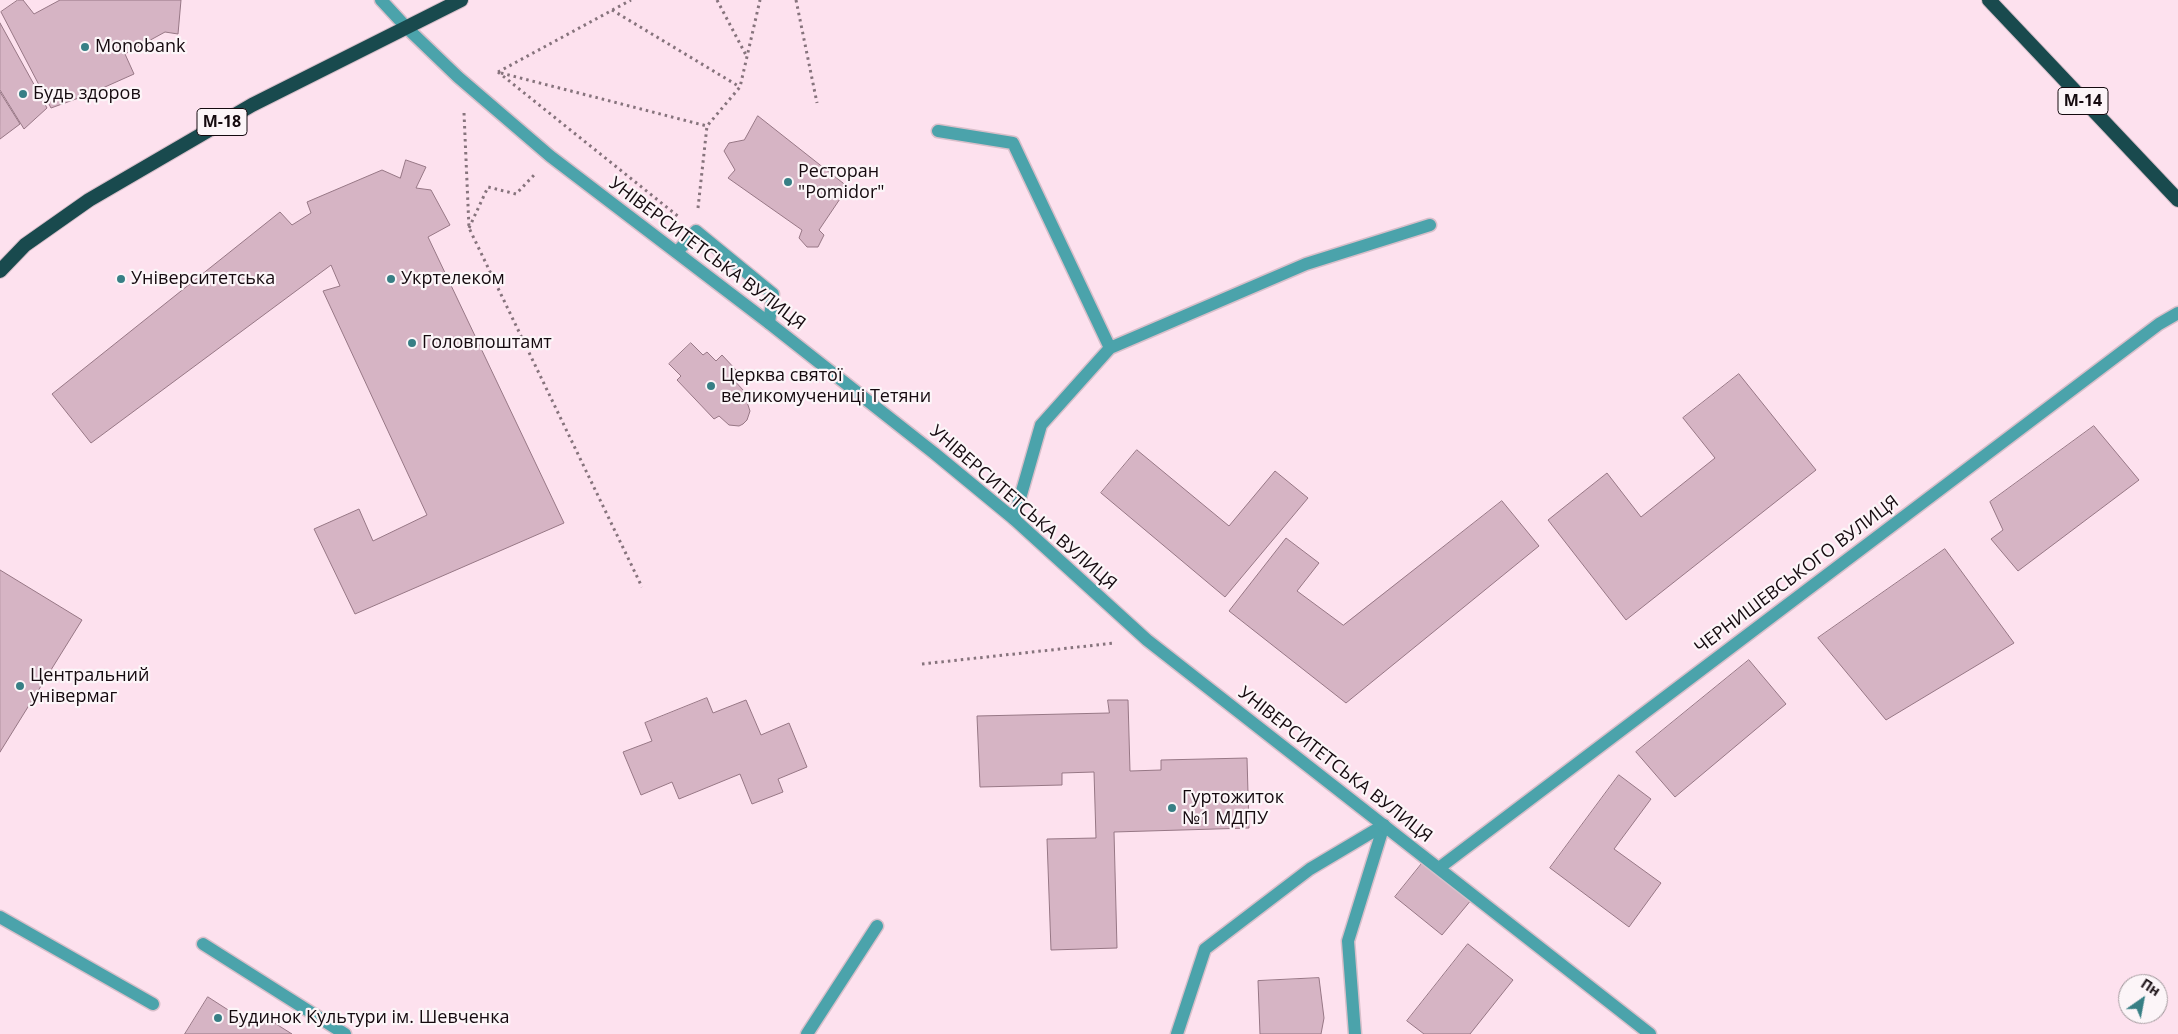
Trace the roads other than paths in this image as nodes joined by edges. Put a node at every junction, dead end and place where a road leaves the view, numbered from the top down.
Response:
1 (381, 0) edge
2 (461, 0) edge
3 (1989, 0) edge
4 (407, 28) junction
5 (938, 131) dead end
6 (2178, 200) edge
7 (1430, 225) dead end
8 (677, 252) junction
9 (0, 271) edge
10 (2178, 313) edge
11 (769, 323) junction
12 (1110, 348) junction
13 (1014, 519) junction
14 (1384, 825) junction
15 (1439, 868) junction
16 (0, 917) edge
17 (877, 926) dead end
18 (202, 944) dead end
19 (153, 1004) dead end
20 (345, 1034) edge
21 (807, 1034) edge
22 (1177, 1034) edge
23 (1355, 1034) edge
24 (1650, 1034) edge

1 - 4 street, УНІВЕРСИТЕТСЬКА ВУЛИЦЯ
2 - 4 highway, М-18
3 - 6 highway, М-14
4 - 8 street, УНІВЕРСИТЕТСЬКА ВУЛИЦЯ
4 - 9 highway, М-18
5 - 12 street
7 - 12 street
8 - 11 street, УНІВЕРСИТЕТСЬКА ВУЛИЦЯ
8 - 11 street
10 - 15 street, ЧЕРНИШЕВСЬКОГО ВУЛИЦЯ
11 - 13 street, УНІВЕРСИТЕТСЬКА ВУЛИЦЯ
12 - 13 street
13 - 14 street, УНІВЕРСИТЕТСЬКА ВУЛИЦЯ
14 - 15 street, УНІВЕРСИТЕТСЬКА ВУЛИЦЯ
14 - 22 street
14 - 23 street
15 - 24 street, УНІВЕРСИТЕТСЬКА ВУЛИЦЯ
16 - 19 street
17 - 21 street
18 - 20 street

